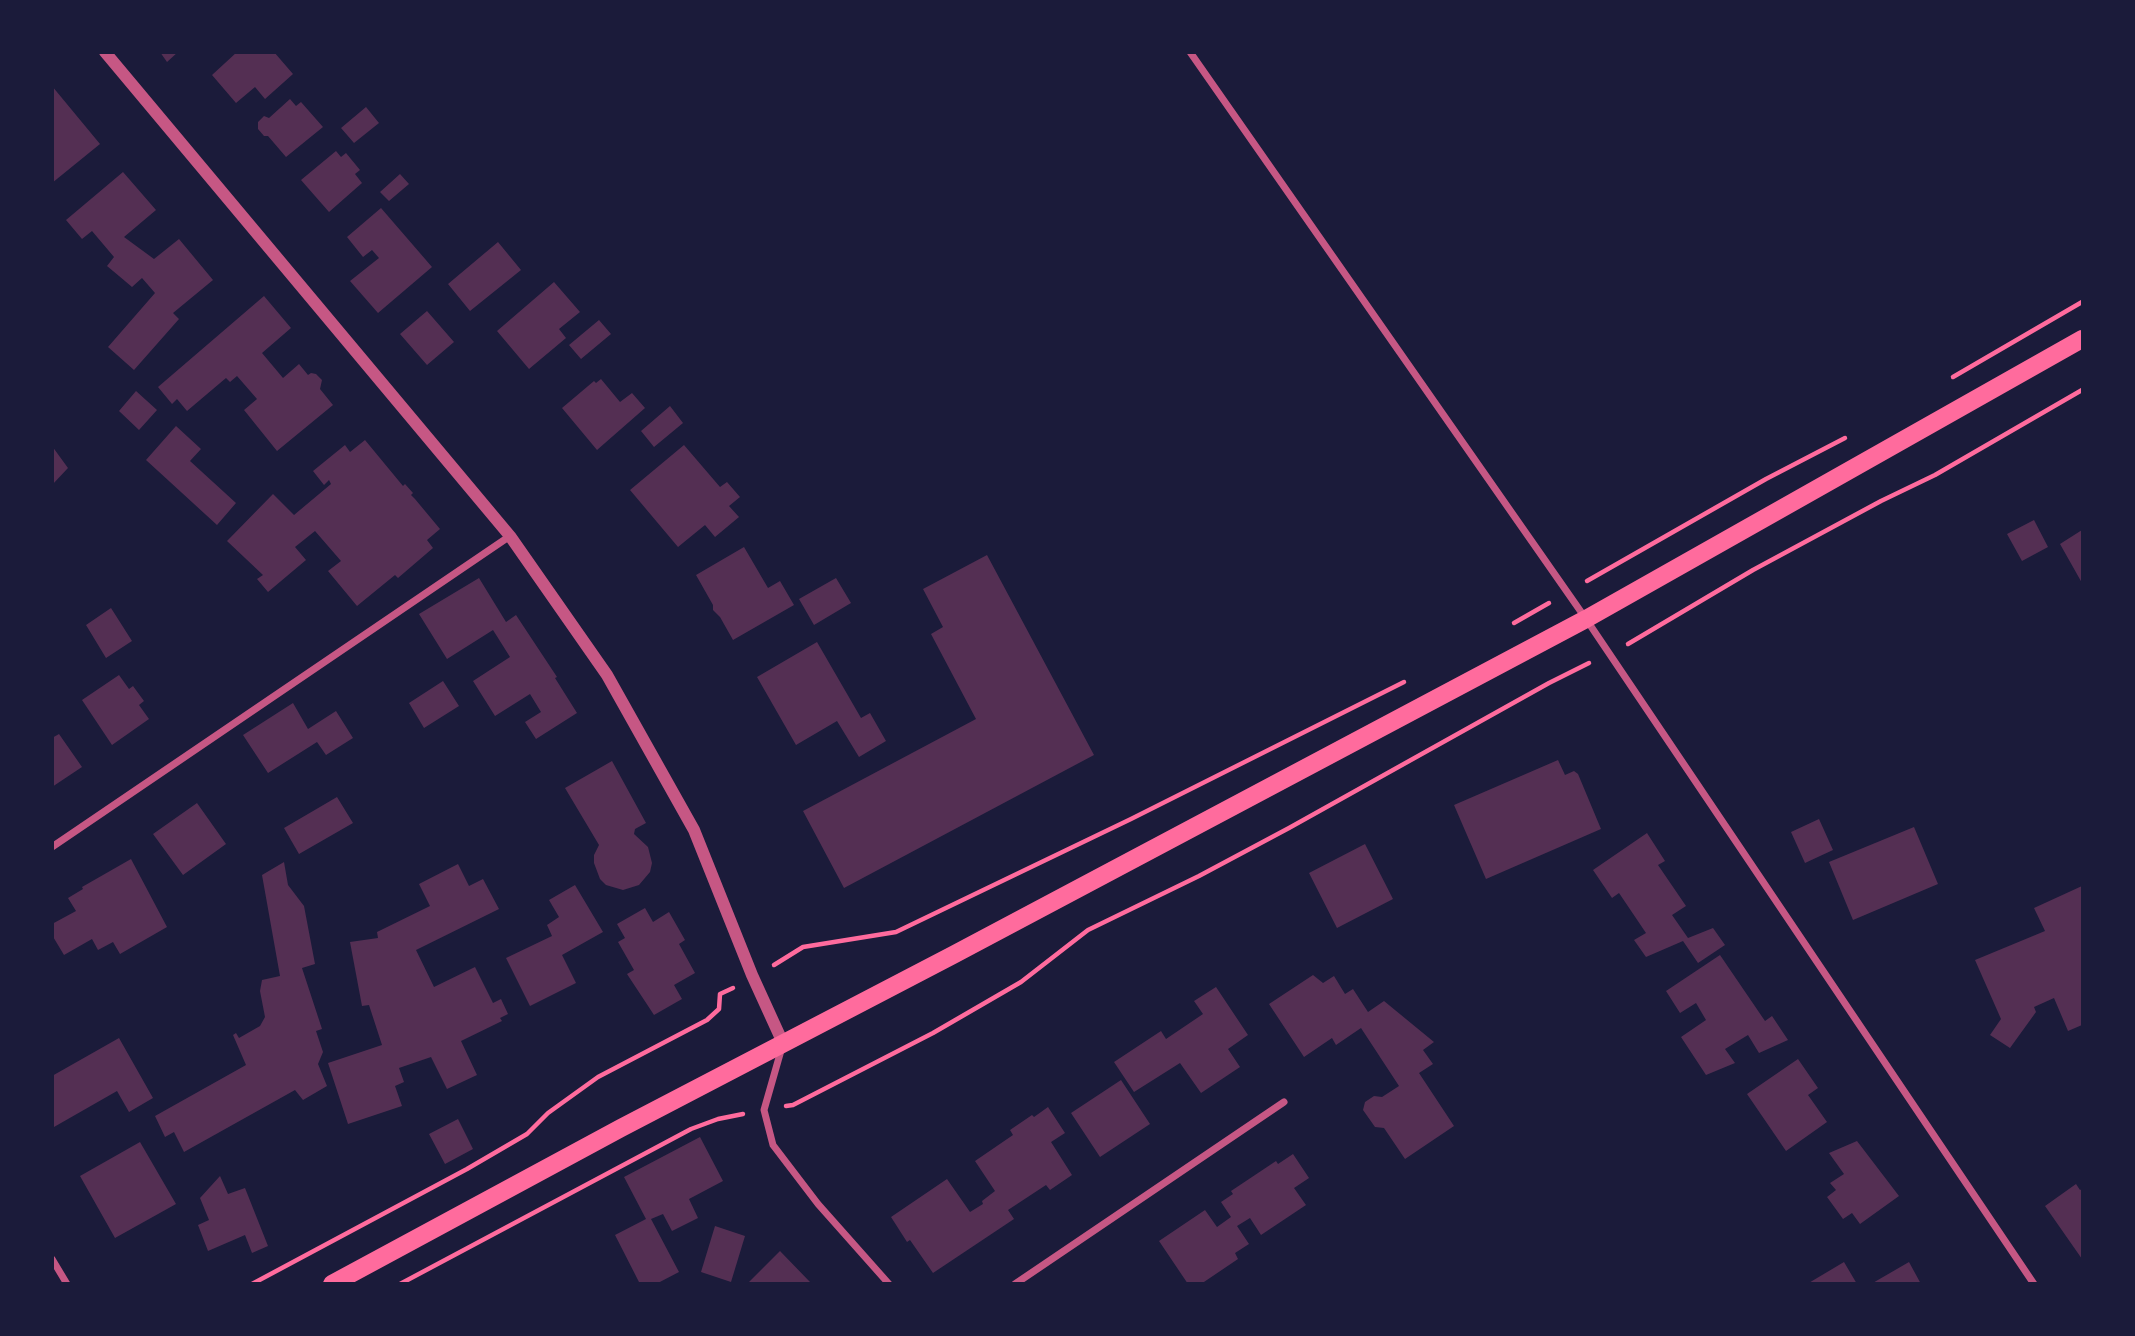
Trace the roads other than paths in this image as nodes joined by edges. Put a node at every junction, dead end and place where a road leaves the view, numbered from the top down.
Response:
1 (105, 52) edge
2 (1190, 52) edge
3 (2082, 339) edge
4 (510, 536) junction
5 (1586, 619) junction
6 (52, 847) edge
7 (783, 1044) junction
8 (1284, 1102) dead end
9 (52, 1259) edge
10 (67, 1283) edge
11 (332, 1283) edge
12 (889, 1283) edge
13 (1016, 1283) edge
14 (2034, 1283) edge

1 - 4 street
2 - 5 street
3 - 5 main road
4 - 6 street
4 - 7 street
5 - 7 main road
5 - 14 street
7 - 11 main road
7 - 12 street
8 - 13 street
9 - 10 street

